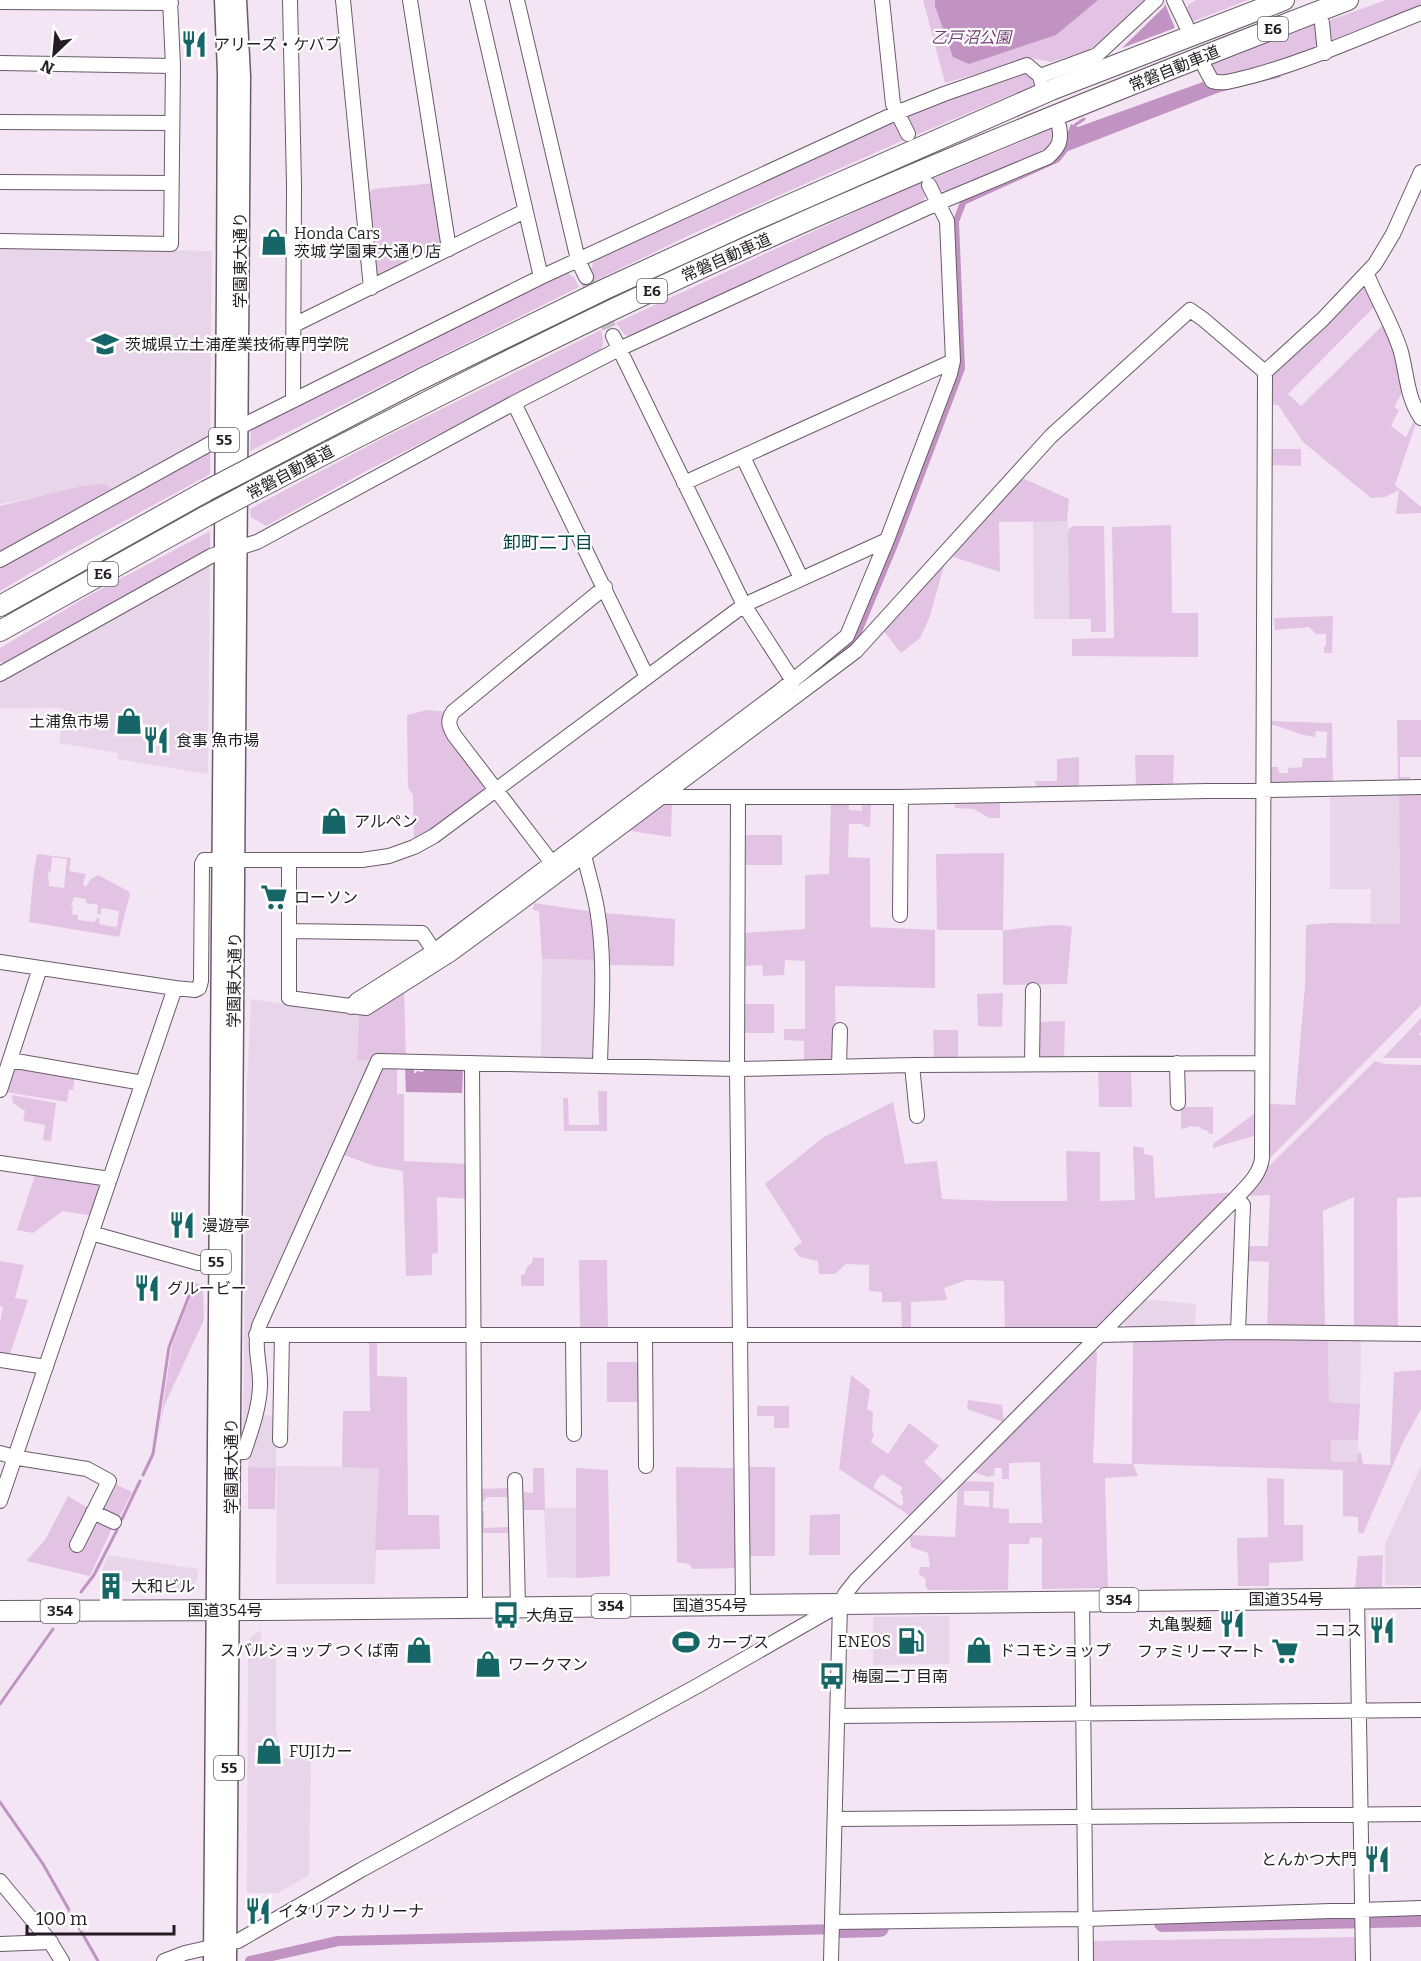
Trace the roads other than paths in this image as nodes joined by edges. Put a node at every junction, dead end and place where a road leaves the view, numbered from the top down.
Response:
1 (223, 0) edge
2 (238, 0) edge
3 (290, 0) edge
4 (343, 0) edge
5 (410, 0) edge
6 (477, 0) edge
7 (517, 0) edge
8 (882, 0) edge
9 (1156, 0) edge
10 (1284, 0) edge
11 (1348, 0) edge
12 (1178, 1) edge
13 (0, 2) edge
14 (170, 2) edge
15 (1421, 13) edge
16 (1322, 23) dead end
17 (1187, 31) junction
18 (1325, 53) junction
19 (0, 63) edge
20 (1201, 63) junction
21 (173, 66) junction
22 (1044, 83) junction
23 (896, 113) junction
24 (1059, 119) junction
25 (0, 122) edge
26 (172, 123) junction
27 (908, 134) dead end
28 (1421, 172) edge
29 (0, 182) edge
30 (171, 183) junction
31 (929, 185) dead end
32 (938, 203) junction
33 (525, 211) junction
34 (0, 241) edge
35 (449, 249) junction
36 (578, 260) junction
37 (1367, 274) junction
38 (586, 276) tunnel mouth
39 (541, 277) junction
40 (370, 288) junction
41 (294, 325) junction
42 (616, 342) junction
43 (953, 361) junction
44 (1265, 372) junction
45 (293, 399) junction
46 (514, 403) junction
47 (1421, 418) edge
48 (240, 427) junction
49 (224, 436) junction
50 (742, 457) junction
51 (684, 483) junction
52 (887, 540) junction
53 (231, 550) junction
54 (0, 560) edge
55 (801, 578) junction
56 (604, 586) junction
57 (744, 605) junction
58 (0, 606) edge
59 (0, 631) edge
60 (0, 673) edge
61 (647, 676) junction
62 (793, 681) junction
63 (1421, 787) edge
64 (1263, 790) junction
65 (496, 791) junction
66 (663, 797) junction
67 (738, 797) junction
68 (901, 797) junction
69 (584, 855) junction
70 (227, 860) junction
71 (289, 860) junction
72 (552, 863) junction
73 (900, 915) dead end
74 (289, 931) junction
75 (434, 951) junction
76 (0, 962) edge
77 (40, 968) junction
78 (175, 988) junction
79 (1033, 990) dead end
80 (351, 1007) junction
81 (840, 1030) dead end
82 (10, 1060) junction
83 (472, 1063) junction
84 (1177, 1063) junction
85 (1261, 1063) junction
86 (1032, 1064) junction
87 (600, 1065) junction
88 (912, 1065) junction
89 (839, 1066) junction
90 (737, 1069) junction
91 (142, 1083) junction
92 (0, 1090) edge
93 (1178, 1103) dead end
94 (917, 1116) dead end
95 (0, 1162) edge
96 (110, 1179) junction
97 (1236, 1198) junction
98 (91, 1233) junction
99 (224, 1263) junction
100 (1238, 1332) junction
101 (1421, 1334) edge
102 (256, 1335) junction
103 (282, 1335) junction
104 (474, 1335) junction
105 (573, 1335) junction
106 (645, 1335) junction
107 (740, 1335) junction
108 (1099, 1335) junction
109 (0, 1360) edge
110 (46, 1367) junction
111 (574, 1434) dead end
112 (280, 1440) dead end
113 (0, 1453) edge
114 (223, 1453) junction
115 (15, 1457) junction
116 (646, 1466) dead end
117 (515, 1480) dead end
118 (0, 1501) edge
119 (93, 1512) junction
120 (114, 1522) dead end
121 (77, 1545) dead end
122 (1357, 1598) junction
123 (1421, 1598) edge
124 (1082, 1601) junction
125 (743, 1604) junction
126 (840, 1604) junction
127 (518, 1606) junction
128 (475, 1607) junction
129 (223, 1610) junction
130 (0, 1611) edge
131 (1359, 1710) junction
132 (1421, 1710) edge
133 (1083, 1713) junction
134 (838, 1716) junction
135 (1421, 1814) edge
136 (1360, 1815) junction
137 (1085, 1817) junction
138 (835, 1819) junction
139 (0, 1881) edge
140 (1421, 1908) edge
141 (1362, 1910) junction
142 (1086, 1920) junction
143 (832, 1927) junction
144 (51, 1942) junction
145 (0, 1944) edge
146 (220, 1953) edge
147 (62, 1961) edge
148 (164, 1961) edge
149 (831, 1961) edge
150 (1086, 1961) edge
151 (1363, 1961) edge

1 - 49 main road, 学園東大通り / 55
2 - 48 main road, 学園東大通り / 55
3 - 41 street
4 - 40 street
5 - 35 street
6 - 33 street
7 - 36 street
8 - 23 street
9 - 22 street
10 - 17 highway, 常磐自動車道 / E6
11 - 20 highway, 常磐自動車道 / E6
12 - 17 street
13 - 14 street
14 - 21 street
15 - 18 street
16 - 18 street
17 - 22 highway, 常磐自動車道 / E6
18 - 20 street
19 - 21 street
20 - 24 highway, 常磐自動車道 / E6
21 - 26 street
22 - 23 street
22 - 58 highway, 常磐自動車道 / E6, bridge
23 - 27 street
23 - 36 street
24 - 32 street
24 - 59 highway, 常磐自動車道 / E6, bridge
25 - 26 street
26 - 30 street
28 - 37 street
29 - 30 street
30 - 34 street
31 - 32 street
32 - 42 street
32 - 43 street
33 - 35 street
33 - 39 street
35 - 40 street
36 - 38 street
36 - 39 street
37 - 44 street
37 - 47 street
39 - 45 street
40 - 41 street
41 - 45 street
42 - 46 street
42 - 51 street
43 - 50 street
43 - 52 street
44 - 64 street
44 - 66 street
45 - 48 street
46 - 53 street
46 - 56 street
48 - 53 main road, 学園東大通り / 55
49 - 53 main road, 学園東大通り / 55
49 - 54 street
50 - 51 street
50 - 55 street
51 - 57 street
52 - 55 street
52 - 62 street
53 - 60 street
53 - 70 main road, 学園東大通り / 55
55 - 57 street
56 - 61 street
56 - 65 street
57 - 61 street
57 - 62 street
61 - 65 street
62 - 72 street
63 - 64 street
64 - 68 street
64 - 85 street
65 - 71 street
65 - 72 street
66 - 67 street
66 - 69 street
67 - 68 street
67 - 90 street
68 - 73 street
69 - 80 street
69 - 87 street
70 - 71 street
70 - 78 street
70 - 99 main road, 学園東大通り / 55
71 - 74 street
72 - 75 street
74 - 75 street
74 - 80 street
75 - 80 street
76 - 77 street
77 - 78 street
77 - 82 street
78 - 91 street
79 - 86 street
81 - 89 street
82 - 91 street
82 - 92 street
83 - 87 street
83 - 102 street
83 - 104 street
84 - 85 street
84 - 86 street
84 - 93 street
85 - 97 street
86 - 88 street
87 - 90 street
88 - 89 street
88 - 94 street
89 - 90 street
90 - 107 street
91 - 96 street
95 - 96 street
96 - 98 street
97 - 100 street
97 - 108 street
98 - 99 street
98 - 110 street
99 - 114 main road, 学園東大通り / 55
100 - 101 street
100 - 108 street
102 - 103 street
102 - 114 street
103 - 104 street
103 - 112 street
104 - 105 street
104 - 128 street
105 - 106 street
105 - 111 street
106 - 107 street
106 - 116 street
107 - 108 street
107 - 125 street
108 - 126 street
109 - 110 street
110 - 115 street
113 - 115 street
114 - 129 main road, 学園東大通り / 55
115 - 118 street
115 - 119 street
117 - 127 street
119 - 120 street
119 - 121 street
122 - 123 highway, 国道354号 / 354
122 - 124 highway, 国道354号 / 354
122 - 131 street
124 - 126 highway, 国道354号 / 354
124 - 133 street
125 - 126 highway, 国道354号 / 354
125 - 127 highway, 国道354号 / 354
126 - 134 street
126 - 146 street
127 - 128 highway, 国道354号 / 354
128 - 129 highway, 国道354号 / 354
129 - 130 highway, 国道354号 / 354
129 - 146 main road, 学園東大通り / 55
131 - 132 street
131 - 133 street
131 - 136 street
133 - 134 street
133 - 137 street
134 - 138 street
135 - 136 street
136 - 137 street
136 - 141 street
137 - 138 street
137 - 142 street
138 - 143 street
139 - 144 street
140 - 141 street
141 - 142 street
141 - 151 street
142 - 143 street
142 - 150 street
143 - 149 street
144 - 145 street
144 - 147 street
146 - 148 street

